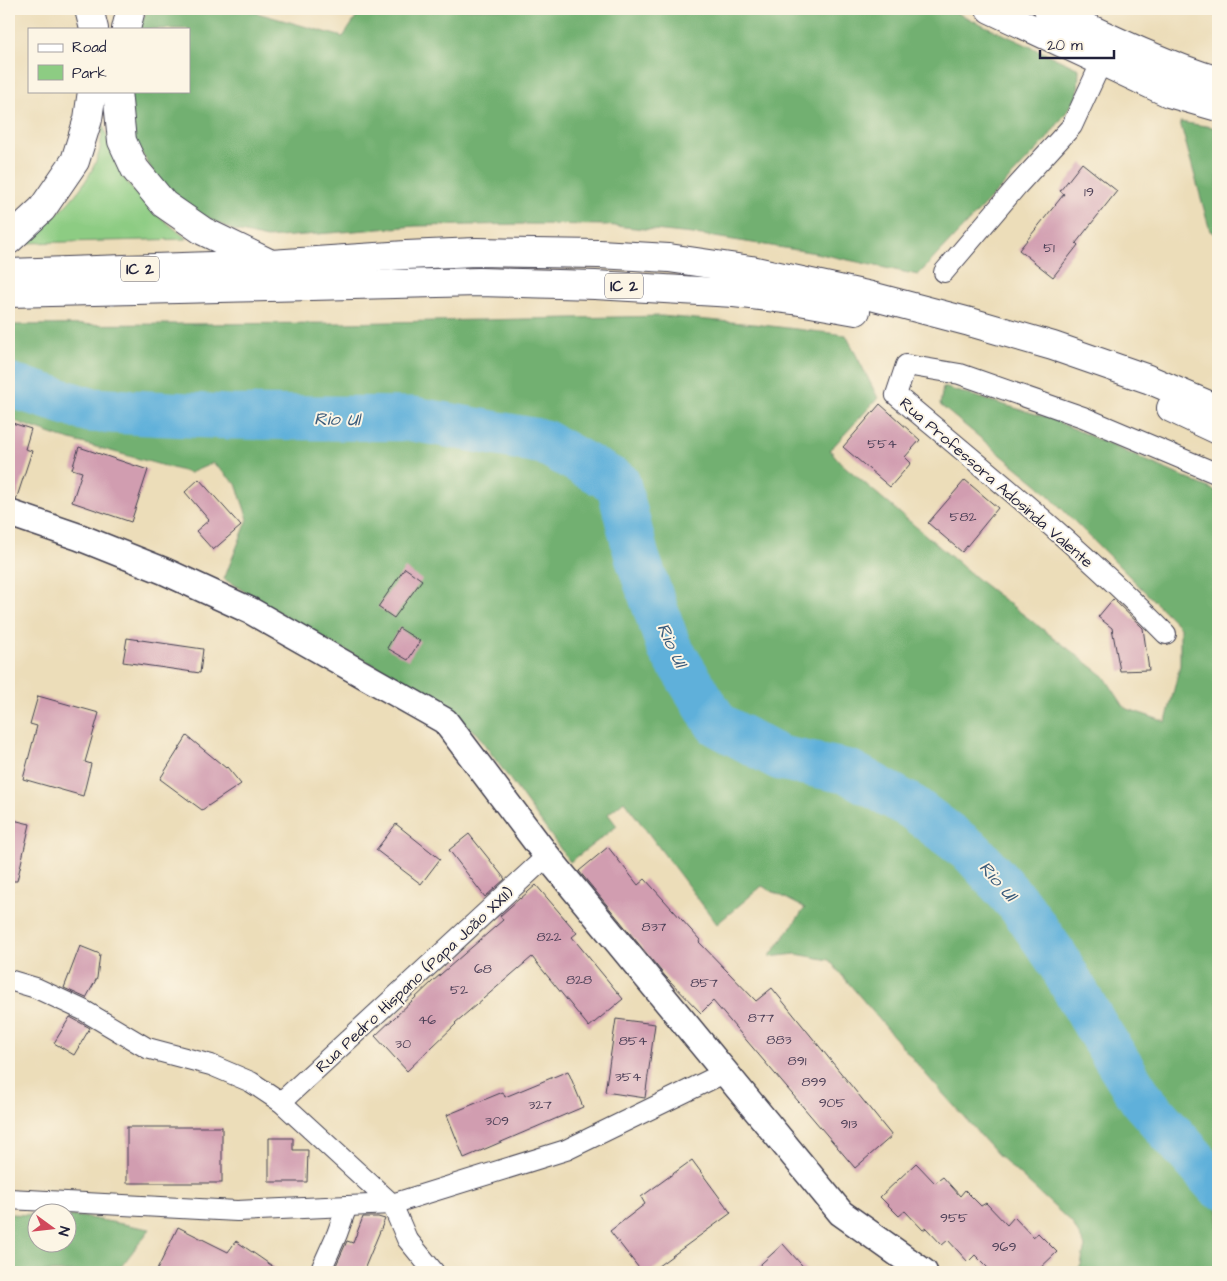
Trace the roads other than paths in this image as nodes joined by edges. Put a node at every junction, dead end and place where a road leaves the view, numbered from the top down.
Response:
1 (89, 9) edge
2 (130, 9) edge
3 (990, 9) edge
4 (1048, 9) edge
5 (94, 28) edge
6 (126, 28) edge
7 (1102, 61) junction
8 (1218, 81) edge
9 (92, 92) edge
10 (117, 92) edge
11 (1218, 107) edge
12 (9, 240) edge
13 (271, 264) junction
14 (944, 272) dead end
15 (9, 273) edge
16 (9, 293) edge
17 (1218, 409) edge
18 (1218, 430) edge
19 (1218, 474) edge
20 (9, 513) edge
21 (1166, 634) dead end
22 (547, 856) junction
23 (9, 980) edge
24 (726, 1072) junction
25 (281, 1102) junction
26 (9, 1199) edge
27 (392, 1204) junction
28 (347, 1206) junction
29 (320, 1272) edge
30 (434, 1272) edge
31 (924, 1272) edge

1 - 5 main road
2 - 6 main road
3 - 7 main road
4 - 8 main road
7 - 11 main road
7 - 14 street
9 - 12 main road
10 - 13 main road
13 - 15 main road, IC 2
13 - 17 main road, IC 2
16 - 18 main road, IC 2
19 - 21 street, Rua Professora Adosinda Valente
20 - 22 street
22 - 24 street
22 - 25 street, Rua Pedro Hispano (Papa João XXII)
23 - 25 street
24 - 27 street
24 - 31 street
25 - 27 street
26 - 28 street
27 - 28 street
27 - 30 street
28 - 29 street

